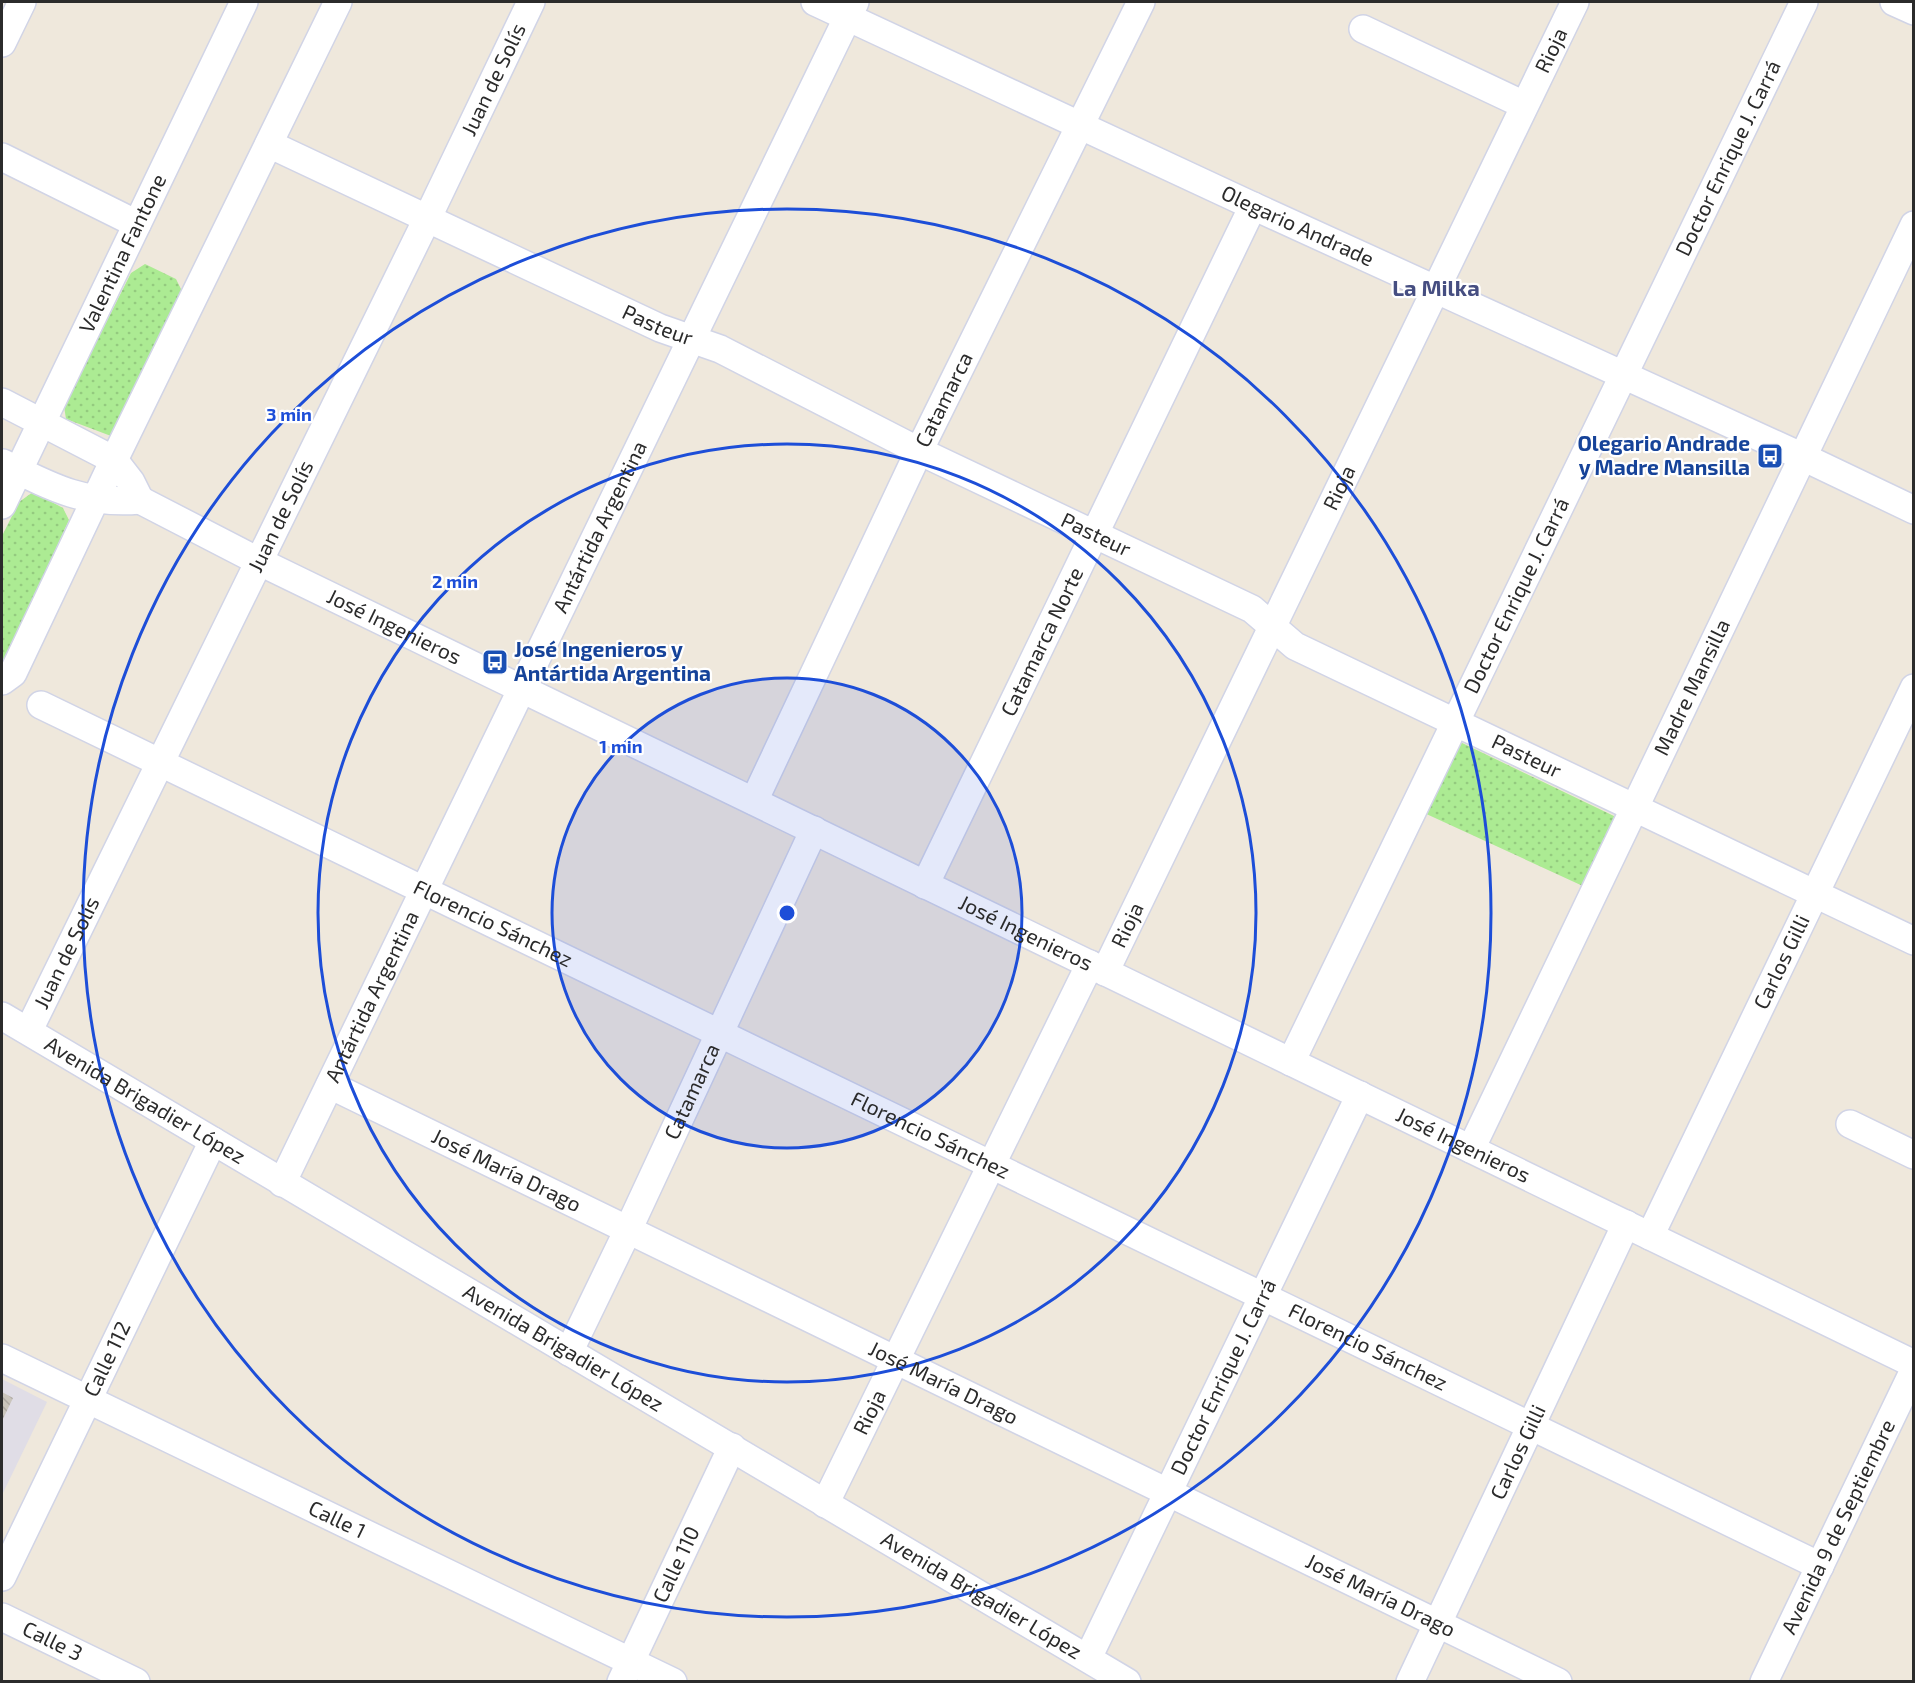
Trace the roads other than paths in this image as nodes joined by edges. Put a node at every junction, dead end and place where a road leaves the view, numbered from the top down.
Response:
1 (22, 2) edge
2 (244, 2) edge
3 (338, 2) edge
4 (531, 2) edge
5 (814, 2) edge
6 (1141, 2) edge
7 (1575, 2) edge
8 (1804, 2) edge
9 (1894, 2) edge
10 (851, 10) edge
11 (1914, 11) edge
12 (1363, 29) dead end
13 (2, 43) edge
14 (1524, 105) junction
15 (1081, 126) junction
16 (269, 144) junction
17 (2, 157) edge
18 (1253, 206) junction
19 (428, 217) junction
20 (137, 224) junction
21 (1914, 225) edge
22 (1436, 288) junction
23 (691, 340) junction
24 (1624, 374) junction
25 (2, 402) edge
26 (41, 421) junction
27 (919, 451) junction
28 (1803, 457) junction
29 (114, 460) junction
30 (9, 467) edge
31 (96, 500) junction
32 (140, 500) junction
33 (2, 505) edge
34 (1914, 510) edge
35 (1094, 535) junction
36 (258, 561) junction
37 (1272, 626) junction
38 (2, 681) edge
39 (1914, 688) edge
40 (522, 689) junction
41 (41, 705) dead end
42 (1454, 723) junction
43 (160, 763) junction
44 (754, 801) junction
45 (1633, 808) junction
46 (814, 831) junction
47 (925, 885) junction
48 (424, 891) junction
49 (1814, 894) junction
50 (1914, 941) edge
51 (1098, 968) junction
52 (2, 1016) edge
53 (29, 1030) junction
54 (719, 1034) junction
55 (1291, 1062) junction
56 (330, 1085) junction
57 (1360, 1095) junction
58 (1850, 1124) dead end
59 (213, 1141) junction
60 (1471, 1149) junction
61 (1914, 1155) edge
62 (991, 1165) junction
63 (282, 1182) junction
64 (1626, 1224) junction
65 (628, 1230) junction
66 (1650, 1236) junction
67 (1262, 1296) junction
68 (569, 1352) junction
69 (2, 1358) edge
70 (896, 1360) junction
71 (1914, 1364) edge
72 (1914, 1371) edge
73 (88, 1399) junction
74 (1905, 1410) edge
75 (1530, 1426) junction
76 (732, 1448) junction
77 (1167, 1492) junction
78 (825, 1504) junction
79 (1820, 1566) junction
80 (2, 1577) edge
81 (2, 1617) edge
82 (1437, 1623) junction
83 (1088, 1658) junction
84 (626, 1671) edge
85 (136, 1682) edge
86 (673, 1682) edge
87 (1127, 1682) edge
88 (1410, 1682) edge
89 (1558, 1682) edge
90 (1764, 1682) edge

1 - 13 street
2 - 20 street, Valentina Fantone
3 - 16 street
4 - 19 street, Juan de Solís
5 - 10 street, Olegario Andrade
6 - 15 street, Catamarca
7 - 14 street, Rioja
8 - 24 street, Doctor Enrique J. Carrá
9 - 11 street
10 - 15 street, Olegario Andrade
10 - 23 street, Antártida Argentina
12 - 14 street
14 - 22 street, Rioja
15 - 18 street, Olegario Andrade
15 - 27 street, Catamarca
16 - 19 street, Pasteur
16 - 29 street
17 - 20 street
18 - 22 street, Olegario Andrade
18 - 35 street, Catamarca Norte
19 - 23 street, Pasteur
19 - 36 street, Juan de Solís
20 - 26 street, Valentina Fantone
21 - 28 street, Madre Mansilla
22 - 24 street, Olegario Andrade
22 - 37 street, Rioja
23 - 27 street, Pasteur
23 - 40 street, Antártida Argentina
24 - 28 street, Olegario Andrade
24 - 42 street, Doctor Enrique J. Carrá
25 - 26 street
26 - 29 street
26 - 30 street, Valentina Fantone
27 - 35 street, Pasteur
27 - 44 street, Catamarca
28 - 34 street, Olegario Andrade
28 - 45 street, Madre Mansilla
29 - 31 street
29 - 32 street
30 - 31 street
30 - 33 street, Valentina Fantone
31 - 32 street
31 - 38 street
32 - 36 street, José Ingenieros
35 - 37 street, Pasteur
35 - 47 street, Catamarca Norte
36 - 40 street, José Ingenieros
36 - 43 street, Juan de Solís
37 - 42 street, Pasteur
37 - 51 street, Rioja
39 - 49 street, Carlos Gilli
40 - 44 street, José Ingenieros
40 - 48 street, Antártida Argentina
41 - 43 street, Florencio Sánchez
42 - 45 street, Pasteur
42 - 55 street, Doctor Enrique J. Carrá
43 - 48 street, Florencio Sánchez
43 - 53 street, Juan de Solís
44 - 46 street, José Ingenieros
45 - 49 street, Pasteur
45 - 60 street, Madre Mansilla
46 - 47 street, José Ingenieros
46 - 54 street, Catamarca
47 - 51 street, José Ingenieros
48 - 54 street, Florencio Sánchez
48 - 56 street, Antártida Argentina
49 - 50 street, Pasteur
49 - 66 street, Carlos Gilli
51 - 55 street, José Ingenieros
51 - 62 street, Rioja
52 - 53 street, Avenida Brigadier López
53 - 59 street, Avenida Brigadier López
54 - 62 street, Florencio Sánchez
54 - 65 street, Catamarca
55 - 57 street, José Ingenieros
56 - 63 street, Antártida Argentina
56 - 65 street, José María Drago
57 - 60 street, José Ingenieros
57 - 67 street, Doctor Enrique J. Carrá
58 - 61 street
59 - 63 street, Avenida Brigadier López
59 - 73 street, Calle 112
60 - 64 street, José Ingenieros
62 - 67 street, Florencio Sánchez
62 - 70 street, Rioja
63 - 68 street, Avenida Brigadier López
64 - 66 street, José Ingenieros
64 - 75 street, Carlos Gilli
65 - 68 street, Catamarca
65 - 70 street, José María Drago
66 - 71 street, José Ingenieros
67 - 75 street, Florencio Sánchez
67 - 77 street, Doctor Enrique J. Carrá
68 - 76 street, Avenida Brigadier López
69 - 73 street, Calle 1
70 - 77 street, José María Drago
70 - 78 street, Rioja
72 - 74 street, Avenida 9 de Septiembre
73 - 80 street, Calle 112
73 - 84 street, Calle 1
74 - 79 street, Avenida 9 de Septiembre
75 - 79 street, Florencio Sánchez
75 - 82 street, Carlos Gilli
76 - 78 street, Avenida Brigadier López
76 - 84 street, Calle 110
77 - 82 street, José María Drago
77 - 83 street, Doctor Enrique J. Carrá
78 - 83 street, Avenida Brigadier López
79 - 90 street, Avenida 9 de Septiembre
81 - 85 street, Calle 3
82 - 88 street, Carlos Gilli
82 - 89 street, José María Drago
83 - 87 street, Avenida Brigadier López
84 - 86 street, Calle 1

